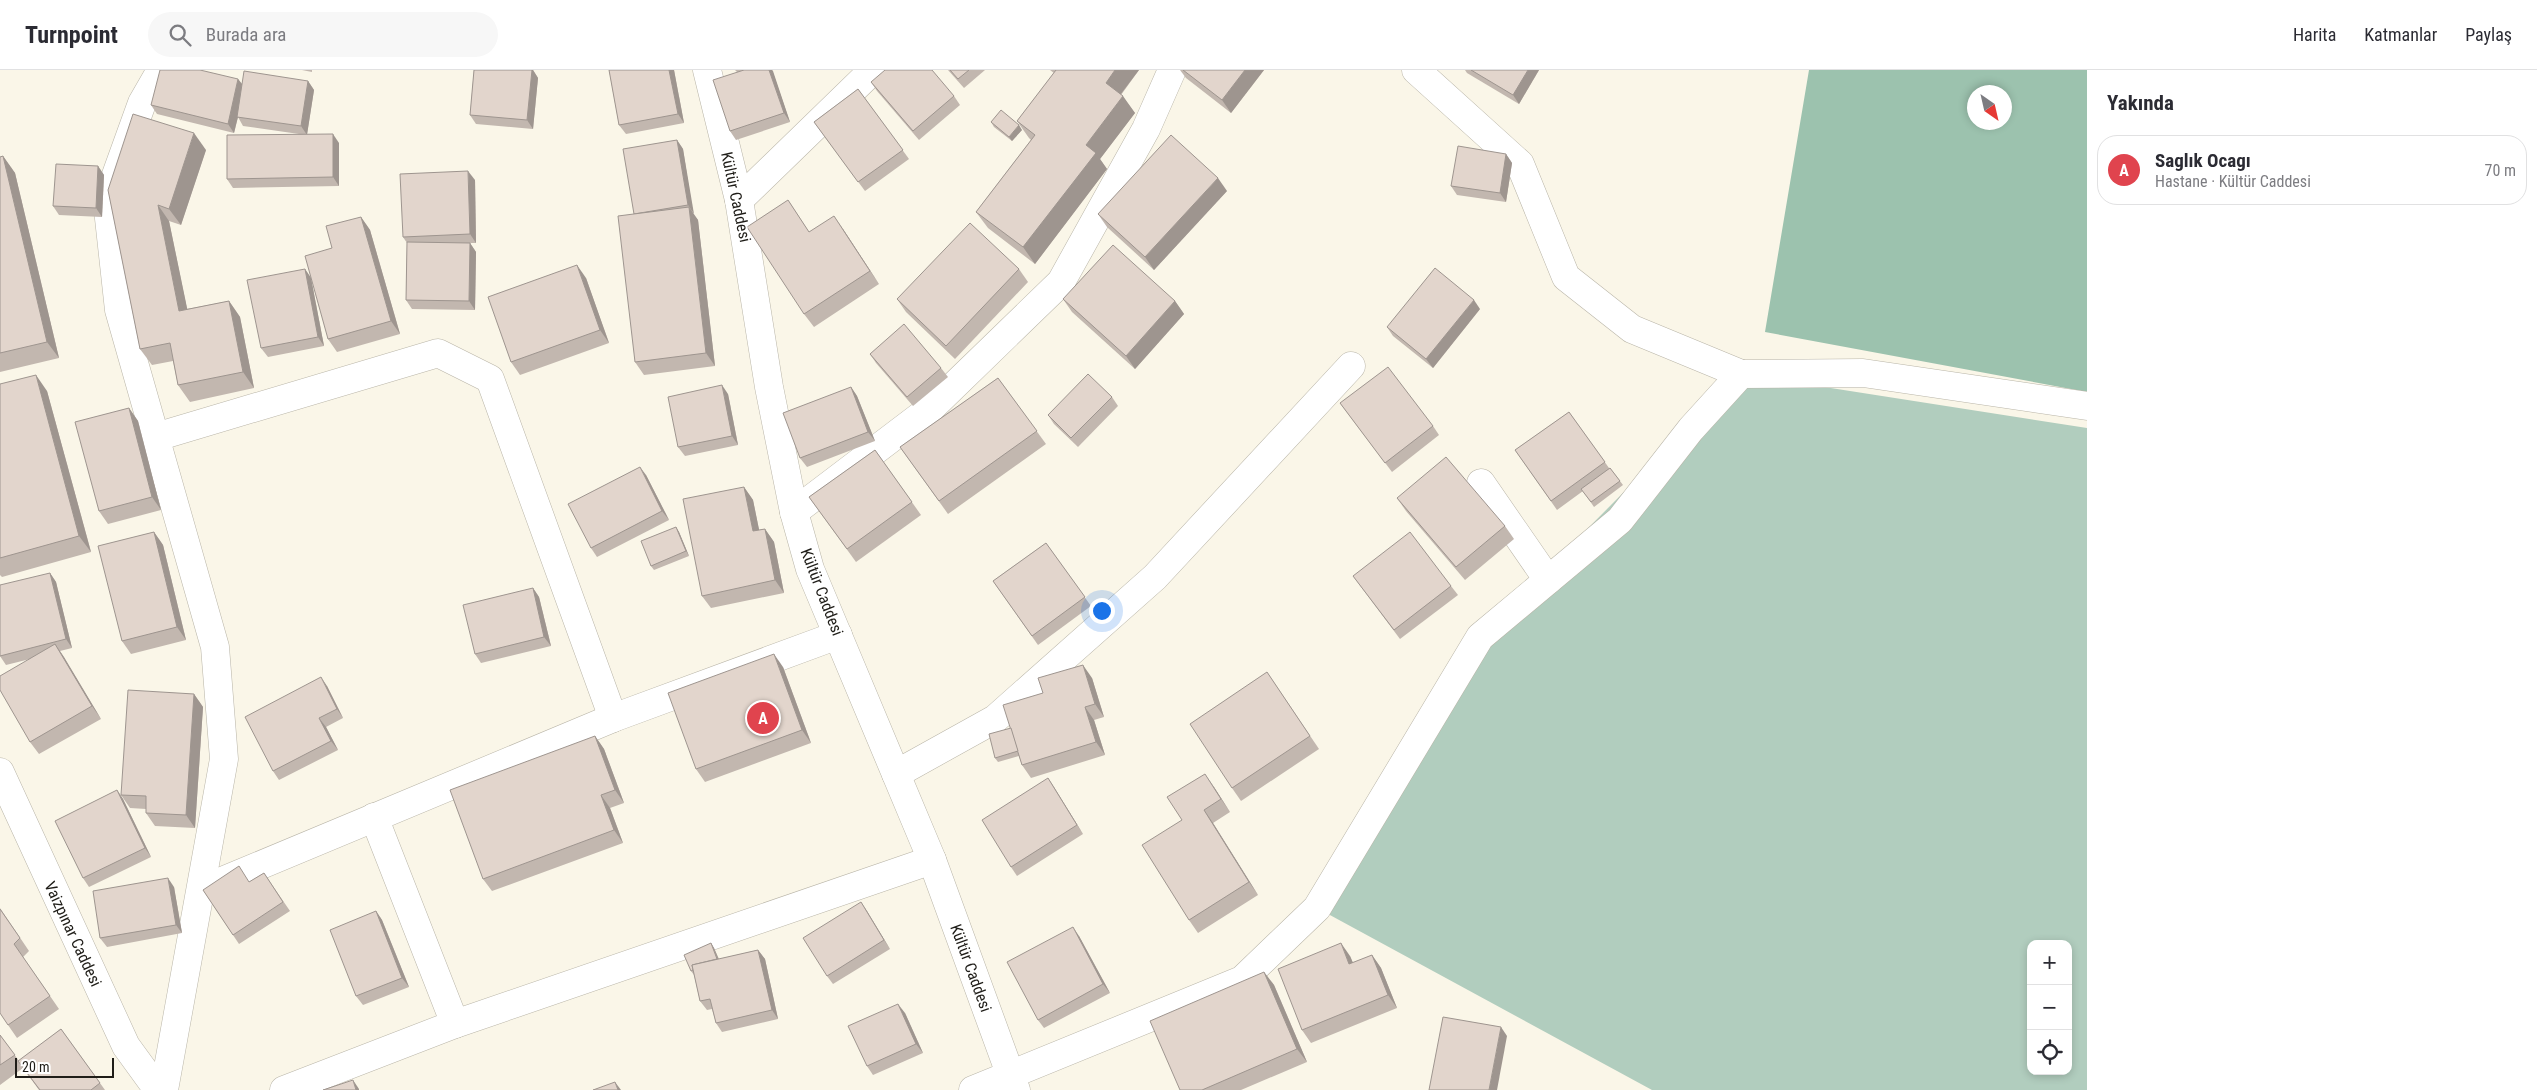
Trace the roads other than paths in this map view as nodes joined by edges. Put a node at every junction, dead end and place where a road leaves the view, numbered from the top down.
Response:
1 (161, 70) edge
2 (707, 70) edge
3 (873, 70) edge
4 (1172, 70) edge
5 (1416, 70) edge
6 (739, 200) junction
7 (1350, 366) dead end
8 (1741, 374) junction
9 (2087, 406) edge
10 (156, 437) junction
11 (1481, 483) dead end
12 (794, 512) junction
13 (1548, 580) junction
14 (838, 635) junction
15 (613, 718) junction
16 (0, 772) edge
17 (896, 774) junction
18 (374, 817) junction
19 (932, 860) junction
20 (200, 890) junction
21 (455, 1024) junction
22 (1014, 1083) edge
23 (158, 1090) edge
24 (164, 1090) edge
25 (284, 1090) edge
26 (973, 1090) edge

1 - 10 street
2 - 6 street, Kültür Caddesi
3 - 6 street
4 - 12 street
5 - 8 street
6 - 12 street, Kültür Caddesi
7 - 17 street
8 - 9 street
8 - 13 street
10 - 15 street
10 - 20 street
11 - 13 street
12 - 14 street, Kültür Caddesi
13 - 22 street
14 - 15 street
14 - 17 street, Kültür Caddesi
15 - 18 street
16 - 23 street, Vaizpınar Caddesi
17 - 19 street, Kültür Caddesi
18 - 20 street
18 - 21 street
19 - 21 street
19 - 22 street, Kültür Caddesi
20 - 24 street
21 - 25 street
22 - 26 street

